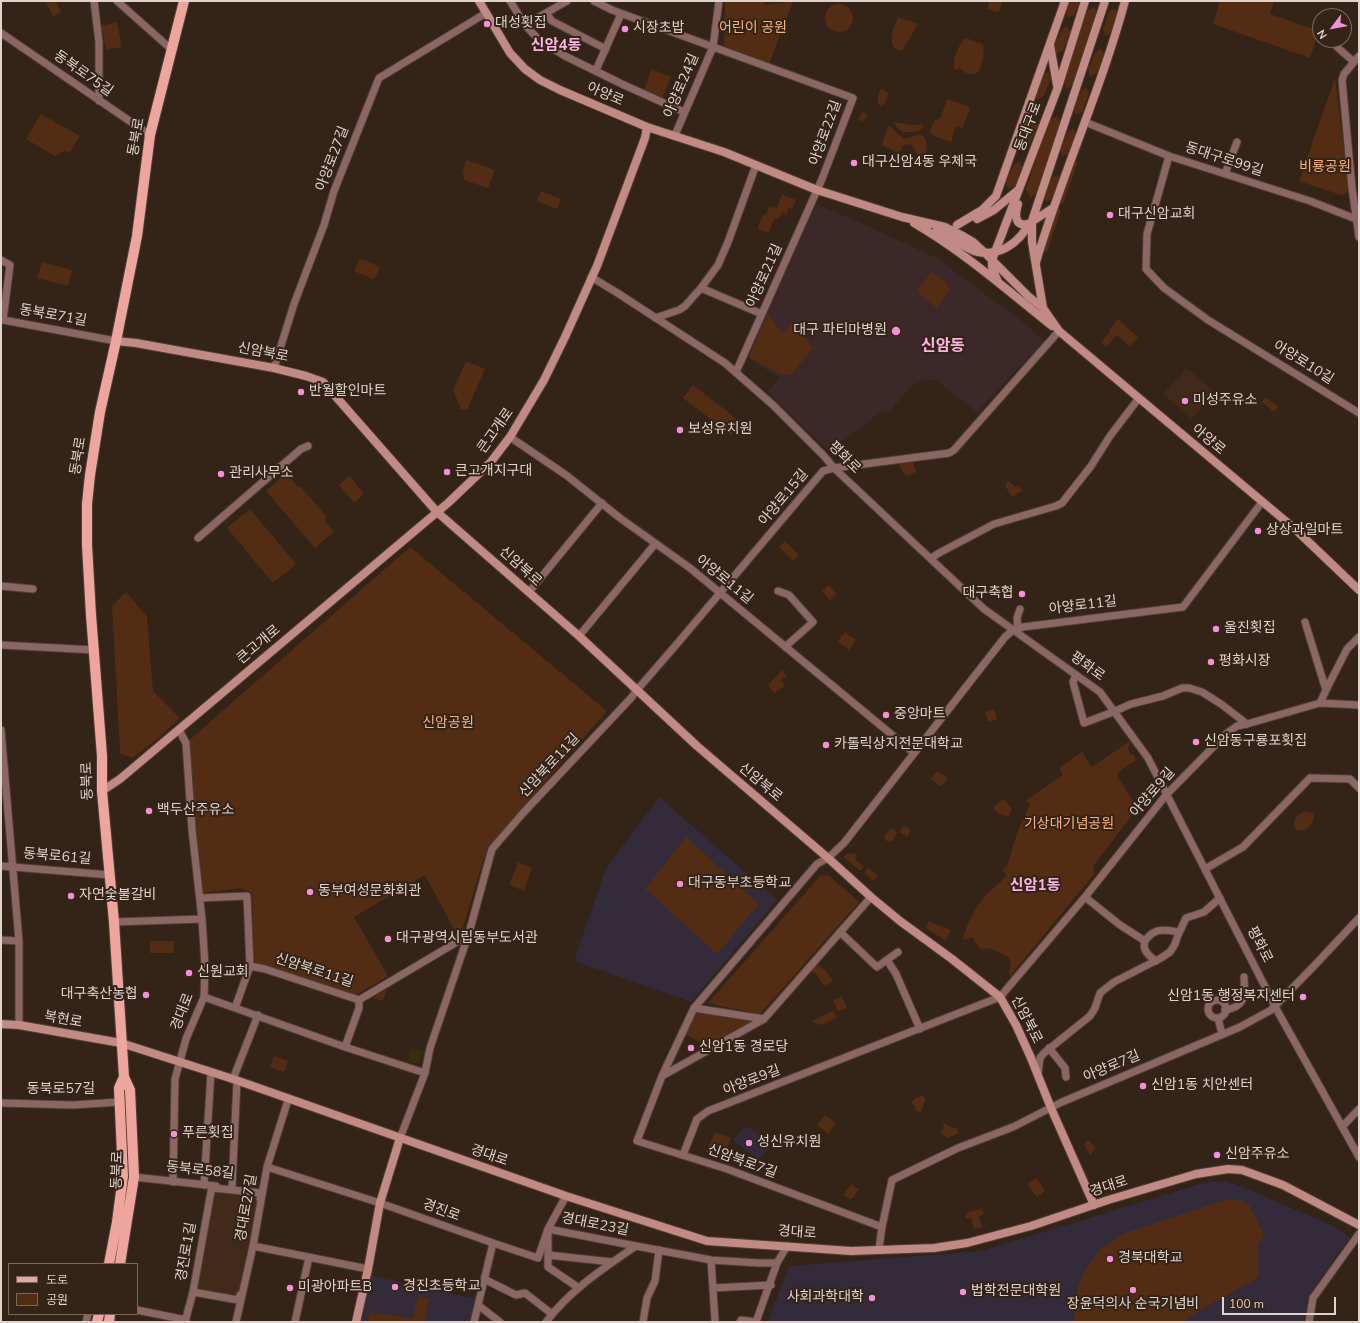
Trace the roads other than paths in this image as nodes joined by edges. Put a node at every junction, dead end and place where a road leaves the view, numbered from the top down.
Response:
1 (94, 1) edge
2 (117, 1) edge
3 (184, 1) edge
4 (479, 1) edge
5 (510, 1) edge
6 (567, 1) edge
7 (594, 1) edge
8 (719, 1) edge
9 (1065, 1) edge
10 (1085, 1) edge
11 (1105, 1) edge
12 (1125, 1) edge
13 (486, 13) junction
14 (546, 13) junction
15 (621, 14) junction
16 (525, 25) junction
17 (1, 33) edge
18 (1050, 44) junction
19 (712, 47) junction
20 (1338, 48) edge
21 (606, 49) junction
22 (172, 50) junction
23 (1359, 56) edge
24 (1354, 62) junction
25 (596, 70) junction
26 (794, 77) joint
27 (1058, 87) junction
28 (99, 101) junction
29 (684, 112) junction
30 (1086, 122) junction
31 (647, 127) junction
32 (150, 135) junction
33 (675, 135) junction
34 (1236, 142) dead end
35 (1169, 156) junction
36 (756, 165) junction
37 (1225, 174) junction
38 (1020, 188) junction
39 (817, 190) junction
40 (1053, 208) junction
41 (902, 217) junction
42 (1357, 219) edge
43 (1032, 221) junction
44 (926, 224) junction
45 (957, 226) junction
46 (946, 228) junction
47 (1359, 237) edge
48 (995, 251) junction
49 (985, 253) junction
50 (1, 260) edge
51 (992, 260) junction
52 (1035, 265) junction
53 (591, 277) junction
54 (998, 282) junction
55 (702, 288) junction
56 (1043, 308) junction
57 (762, 314) junction
58 (655, 318) junction
59 (2, 320) edge
60 (1059, 331) junction
61 (116, 341) junction
62 (274, 368) junction
63 (736, 372) junction
64 (1139, 398) junction
65 (1359, 413) edge
66 (510, 437) junction
67 (308, 446) dead end
68 (834, 468) junction
69 (1262, 502) junction
70 (602, 503) junction
71 (437, 512) junction
72 (198, 538) dead end
73 (655, 544) junction
74 (931, 558) junction
75 (1, 586) edge
76 (33, 588) dead end
77 (1359, 590) edge
78 (778, 591) dead end
79 (529, 592) junction
80 (721, 593) junction
81 (1020, 609) dead end
82 (1305, 622) dead end
83 (1015, 630) junction
84 (579, 636) junction
85 (1359, 637) edge
86 (1, 645) edge
87 (785, 647) junction
88 (94, 650) junction
89 (1076, 675) junction
90 (637, 690) junction
91 (1326, 690) junction
92 (1320, 703) junction
93 (1359, 705) edge
94 (1113, 712) junction
95 (1247, 724) junction
96 (1, 730) edge
97 (179, 730) junction
98 (914, 752) junction
99 (1359, 788) edge
100 (102, 791) junction
101 (1166, 795) junction
102 (828, 858) junction
103 (1, 866) edge
104 (12, 867) junction
105 (1205, 869) junction
106 (110, 875) junction
107 (871, 897) junction
108 (1085, 897) junction
109 (200, 898) junction
110 (1220, 898) junction
111 (1359, 918) edge
112 (202, 919) junction
113 (114, 922) junction
114 (840, 932) junction
115 (1179, 932) junction
116 (469, 933) junction
117 (1, 940) edge
118 (18, 941) junction
119 (1145, 941) junction
120 (898, 952) dead end
121 (887, 960) junction
122 (1156, 961) junction
123 (250, 966) junction
124 (1244, 977) dead end
125 (204, 997) junction
126 (1000, 997) junction
127 (359, 1000) junction
128 (1275, 1005) junction
129 (235, 1008) junction
130 (694, 1008) junction
131 (1225, 1010) junction
132 (258, 1015) junction
133 (764, 1018) junction
134 (1218, 1018) junction
135 (1, 1024) edge
136 (19, 1025) junction
137 (920, 1029) junction
138 (1222, 1034) junction
139 (121, 1043) junction
140 (345, 1047) junction
141 (1049, 1048) junction
142 (179, 1062) junction
143 (211, 1072) junction
144 (425, 1073) junction
145 (1038, 1074) junction
146 (662, 1076) junction
147 (124, 1077) junction
148 (1066, 1077) dead end
149 (235, 1080) junction
150 (288, 1100) junction
151 (120, 1102) junction
152 (1, 1103) edge
153 (1051, 1108) junction
154 (1359, 1109) edge
155 (1342, 1127) junction
156 (400, 1138) junction
157 (683, 1155) junction
158 (1359, 1157) edge
159 (268, 1167) junction
160 (134, 1177) junction
161 (173, 1182) junction
162 (204, 1185) junction
163 (213, 1187) junction
164 (232, 1188) junction
165 (263, 1190) junction
166 (566, 1196) junction
167 (380, 1203) junction
168 (1094, 1205) junction
169 (1359, 1225) edge
170 (882, 1227) junction
171 (548, 1229) junction
172 (1359, 1234) edge
173 (493, 1243) junction
174 (253, 1246) junction
175 (636, 1246) junction
176 (787, 1246) junction
177 (879, 1249) junction
178 (659, 1250) junction
179 (548, 1255) junction
180 (308, 1257) junction
181 (711, 1260) junction
182 (612, 1262) junction
183 (109, 1263) edge
184 (120, 1263) edge
185 (777, 1263) junction
186 (368, 1269) junction
187 (484, 1279) junction
188 (770, 1285) junction
189 (579, 1288) junction
190 (713, 1288) junction
191 (193, 1293) junction
192 (240, 1302) junction
193 (478, 1305) junction
194 (138, 1310) edge
195 (552, 1314) junction
196 (715, 1320) dead end
197 (186, 1321) edge
198 (236, 1322) edge
199 (295, 1322) edge
200 (356, 1322) edge
201 (474, 1322) edge
202 (500, 1322) edge
203 (546, 1322) edge
204 (643, 1322) edge
205 (740, 1322) edge
206 (1309, 1322) edge

1 - 28 street
2 - 22 street
3 - 22 main road, 동북로
4 - 13 main road, 아양로
5 - 16 street
6 - 14 street
7 - 15 street, 아양로24길
8 - 19 street, 아양로24길
9 - 18 main road
10 - 27 main road, 동대구로
11 - 43 main road
12 - 30 main road
13 - 31 main road, 아양로
13 - 62 street, 아양로27길
14 - 16 street
14 - 21 street
15 - 19 street, 아양로24길
15 - 21 street
16 - 25 street
17 - 28 street, 동북로75길
18 - 27 main road
18 - 45 main road
19 - 26 street, 아양로24길
19 - 29 street, 아양로24길
20 - 24 street
21 - 25 street
22 - 32 main road, 동북로
23 - 24 street
24 - 42 street
25 - 29 street
26 - 39 street, 아양로22길
27 - 38 main road, 동대구로
28 - 32 street, 동북로75길
29 - 33 street, 아양로24길
30 - 35 street, 동대구로99길
30 - 40 main road
31 - 33 main road, 아양로
31 - 53 main road, 큰고개로
32 - 61 main road, 동북로
33 - 36 main road, 아양로
34 - 37 street
35 - 37 street, 동대구로99길
35 - 65 street, 아양로10길
36 - 39 main road, 아양로
36 - 55 street
37 - 42 street, 동대구로99길
38 - 43 main road
38 - 45 main road
38 - 48 main road, 동대구로
39 - 41 main road, 아양로
39 - 57 street, 아양로21길
40 - 43 main road
40 - 52 main road
41 - 44 main road, 아양로
41 - 54 main road
42 - 47 street
43 - 48 main road
43 - 52 main road
44 - 46 main road
44 - 49 main road
45 - 46 main road
46 - 49 main road
48 - 49 main road
48 - 51 main road, 동대구로
49 - 51 main road
50 - 59 street, 동북로71길
51 - 54 main road
51 - 56 main road
52 - 56 main road
53 - 58 street, 평화로
53 - 66 main road, 큰고개로
54 - 60 main road
55 - 57 street
55 - 58 street
56 - 60 main road, 아양로
57 - 63 street, 아양로21길
58 - 63 street, 평화로
59 - 61 street, 동북로71길
60 - 64 main road, 아양로
60 - 68 street, 아양로15길
61 - 62 main road, 신암북로
61 - 88 main road, 동북로
62 - 71 main road, 신암북로
63 - 68 street, 평화로
64 - 69 main road, 아양로
64 - 74 street
66 - 70 street, 아양로11길
66 - 71 main road, 큰고개로
67 - 72 street
68 - 74 street, 평화로
68 - 80 street, 아양로15길
69 - 77 main road, 아양로
69 - 83 street, 아양로11길
70 - 73 street, 아양로11길
70 - 79 street
71 - 79 main road, 신암북로
71 - 97 main road, 큰고개로
73 - 80 street, 아양로11길
73 - 84 street
74 - 83 street, 평화로
75 - 76 street
78 - 87 street
79 - 84 main road, 신암북로
80 - 87 street, 아양로11길
80 - 90 street, 아양로15길
81 - 83 street
82 - 91 street
83 - 89 street, 평화로
83 - 98 street
84 - 90 main road, 신암북로
85 - 91 street
86 - 88 street
87 - 98 street, 아양로11길
88 - 100 main road, 동북로
89 - 94 street, 평화로
89 - 94 street
90 - 102 main road, 신암북로
90 - 116 street, 신암북로11길
91 - 92 street
92 - 93 street
92 - 95 street, 아양로9길
94 - 95 street
94 - 101 street, 평화로
95 - 101 street, 아양로9길
96 - 104 street
97 - 100 main road, 큰고개로
97 - 109 street
98 - 102 street
99 - 105 street
100 - 106 main road, 동북로
101 - 105 street, 평화로
101 - 108 street, 아양로9길
102 - 107 main road, 신암북로
102 - 130 street, 신암북로7길
103 - 104 street, 동북로61길
104 - 106 street, 동북로61길
104 - 118 street
105 - 110 street, 평화로
106 - 113 main road, 동북로
107 - 114 street
107 - 126 main road, 신암북로
108 - 119 street
108 - 126 street, 아양로9길
109 - 112 street, 경대로
109 - 123 street
110 - 115 street
110 - 128 street, 평화로
111 - 128 street, 아양로7길
112 - 113 street
112 - 125 street, 경대로
113 - 139 main road, 동북로
114 - 121 street
114 - 133 street
115 - 119 street
115 - 122 street
116 - 127 street, 신암북로11길
116 - 144 street, 신암북로11길
117 - 118 street
118 - 136 street
119 - 122 street
120 - 121 street
121 - 137 street
122 - 141 street
123 - 127 street, 신암북로11길
123 - 129 street
124 - 131 street
125 - 129 street
125 - 142 street, 경대로
126 - 137 street, 아양로9길
126 - 145 main road, 신암북로
127 - 140 street
128 - 138 street, 아양로7길
128 - 155 street, 평화로
129 - 132 street
130 - 133 street
130 - 146 street, 신암북로7길
131 - 134 street
131 - 134 street
132 - 140 street
132 - 149 street
133 - 146 street
134 - 138 street
135 - 136 main road, 복현로
136 - 139 main road, 복현로
137 - 157 street, 아양로9길
138 - 153 street, 아양로7길
139 - 142 main road, 경대로
139 - 147 main road, 동북로
140 - 144 street
141 - 145 street
141 - 148 street
142 - 143 main road, 경대로
142 - 161 street, 경대로
143 - 149 main road, 경대로
143 - 162 street
144 - 156 street, 신암북로11길
145 - 153 main road, 신암북로
146 - 157 street, 신암북로7길
147 - 151 main road, 동북로
147 - 160 main road, 동북로
149 - 150 main road, 경대로
149 - 164 street
150 - 156 main road, 경대로
150 - 159 street, 경대로27길
151 - 152 street, 동북로57길
151 - 183 main road, 동북로
153 - 168 main road, 신암북로
153 - 170 street, 아양로7길
154 - 155 street
155 - 158 street, 평화로
156 - 166 main road, 경대로
156 - 167 main road
157 - 170 street, 신암북로7길
159 - 165 street, 경대로27길
159 - 167 street, 경진로
160 - 161 street, 동북로58길
160 - 184 main road, 동북로
161 - 162 street, 동북로58길
162 - 163 street, 동북로58길
163 - 164 street, 동북로58길
163 - 191 street, 경진로1길
163 - 191 street
164 - 165 street, 동북로58길
165 - 174 street, 경대로27길
166 - 171 street, 경대로23길
166 - 176 main road, 경대로
167 - 173 street, 경진로
167 - 186 main road
168 - 169 main road, 경대로
168 - 177 main road, 경대로
170 - 177 street
171 - 173 street, 경대로23길
171 - 175 street, 경대로23길
171 - 179 street
172 - 206 street
173 - 187 street
174 - 180 street
174 - 192 street, 경대로27길
175 - 178 street, 경대로23길
175 - 182 street
176 - 177 main road, 경대로
176 - 185 street
178 - 181 street, 경대로23길
178 - 204 street
179 - 182 street
179 - 189 street
180 - 186 street
180 - 199 street
181 - 185 street, 경대로23길
181 - 190 street
182 - 189 street
185 - 188 street
186 - 200 main road
187 - 193 street
187 - 195 street
188 - 190 street
188 - 205 street
189 - 195 street
190 - 196 street
191 - 192 street
191 - 197 street, 경진로1길
192 - 198 street, 경대로27길
193 - 201 street
193 - 202 street
194 - 197 street
195 - 203 street

